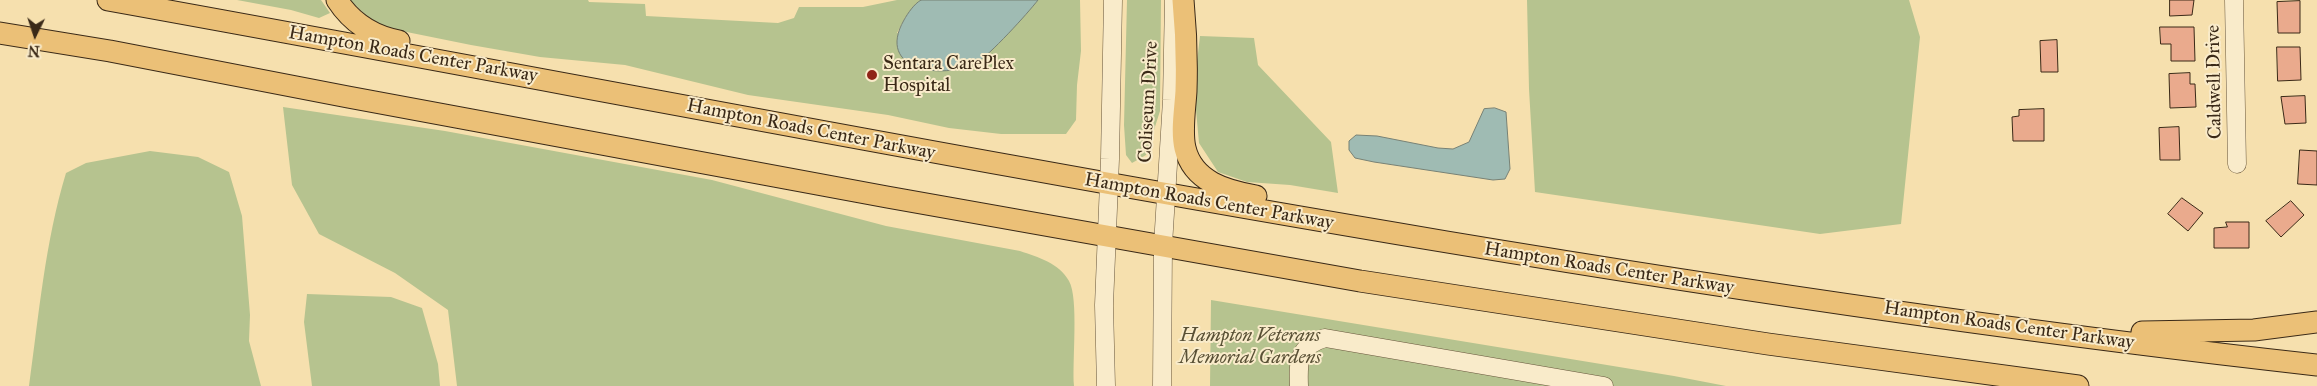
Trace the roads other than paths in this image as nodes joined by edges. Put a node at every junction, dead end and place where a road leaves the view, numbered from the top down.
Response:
1 (108, 0) edge
2 (336, 0) edge
3 (1113, 0) edge
4 (1174, 0) edge
5 (1183, 0) edge
6 (2234, 0) edge
7 (0, 33) edge
8 (654, 100) junction
9 (2237, 164) dead end
10 (1109, 185) junction
11 (1165, 195) junction
12 (1107, 236) junction
13 (1163, 246) junction
14 (1507, 253) junction
15 (2317, 322) edge
16 (2017, 327) junction
17 (2317, 365) edge
18 (2018, 378) junction
19 (1551, 381) edge
20 (1106, 386) edge
21 (1162, 386) edge
22 (1299, 386) edge
23 (1604, 386) edge
24 (2048, 386) edge
25 (2078, 386) edge

1 - 8 main road, Hampton Roads Center Parkway
2 - 8 main road
3 - 10 street, Coliseum Drive
4 - 11 street, Coliseum Drive
5 - 14 main road
6 - 9 street, Caldwell Drive
7 - 12 main road
8 - 10 main road, Hampton Roads Center Parkway
10 - 11 main road, Hampton Roads Center Parkway
10 - 12 street, Coliseum Drive
11 - 13 street, Coliseum Drive
11 - 14 main road, Hampton Roads Center Parkway
12 - 13 main road
12 - 20 street, Coliseum Drive
13 - 18 main road
13 - 21 street, Coliseum Drive
14 - 16 main road, Hampton Roads Center Parkway
15 - 16 main road
16 - 17 main road, Hampton Roads Center Parkway
18 - 24 main road
18 - 25 main road
19 - 22 street
19 - 23 street

